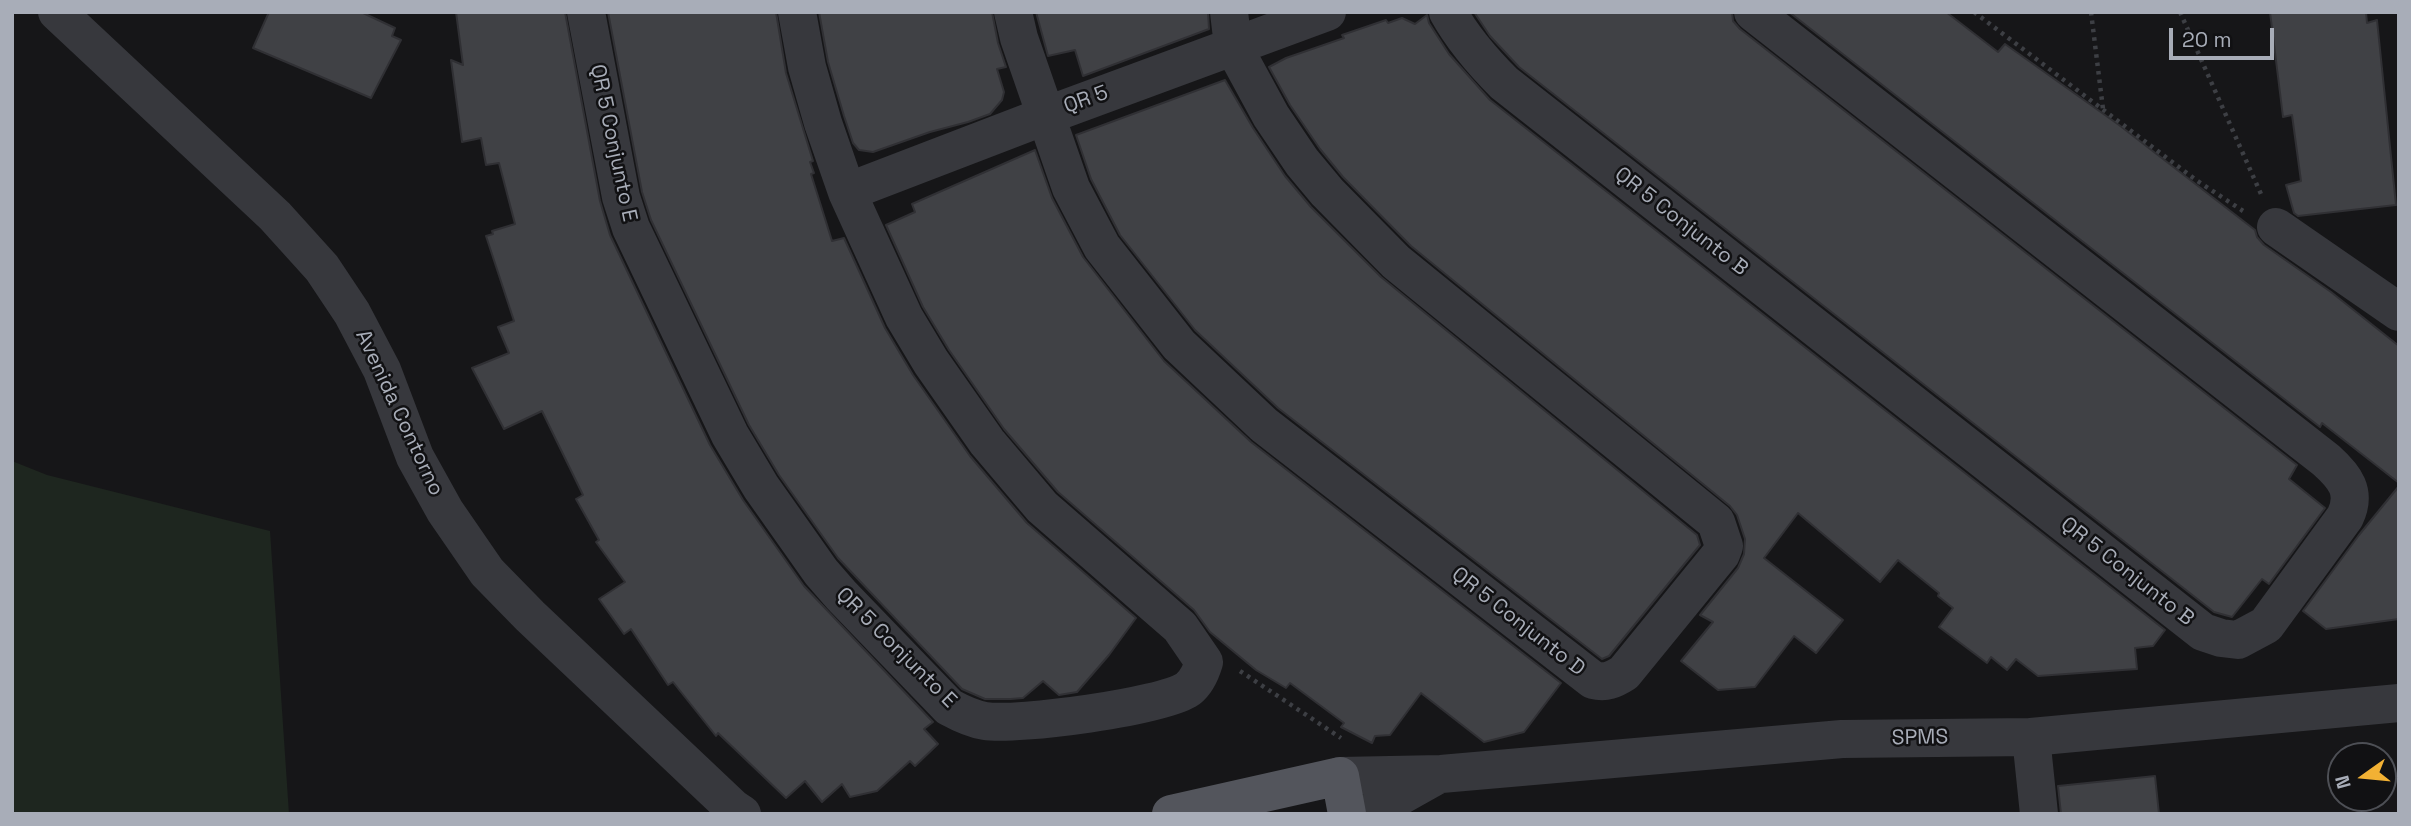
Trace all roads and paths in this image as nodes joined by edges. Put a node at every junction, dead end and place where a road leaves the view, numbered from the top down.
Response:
1 (57, 12) edge
2 (586, 12) edge
3 (797, 12) edge
4 (1013, 12) edge
5 (1327, 12) edge
6 (1448, 12) edge
7 (1753, 12) edge
8 (1974, 12) edge
9 (2091, 12) edge
10 (2180, 12) edge
11 (1231, 29) edge
12 (2103, 109) junction
13 (1045, 116) junction
14 (847, 192) junction
15 (2272, 220) junction
16 (2399, 312) edge
17 (1194, 645) junction
18 (2399, 703) edge
19 (2031, 737) junction
20 (1342, 738) dead end
21 (1441, 774) junction
22 (1340, 776) junction
23 (1288, 801) edge
24 (742, 814) edge
25 (1171, 814) edge
26 (1347, 814) edge
27 (1368, 814) edge
28 (2039, 814) edge

1 - 24 street, Avenida Contorno
2 - 17 street, QR 5 Conjunto E
3 - 14 street
4 - 13 street, QR 5 Conjunto D
5 - 11 street, QR 5
6 - 7 street, QR 5 Conjunto B
8 - 12 path
9 - 12 path
10 - 15 path
11 - 13 street, QR 5
11 - 13 street, QR 5 Conjunto D
12 - 15 path
13 - 14 street, QR 5
14 - 17 street
15 - 16 street
17 - 20 path
18 - 19 street, SPMS
19 - 21 street, SPMS
19 - 28 street
21 - 22 street, SPMS
21 - 27 street, SPMS
22 - 23 main road
22 - 26 main road
23 - 25 main road

